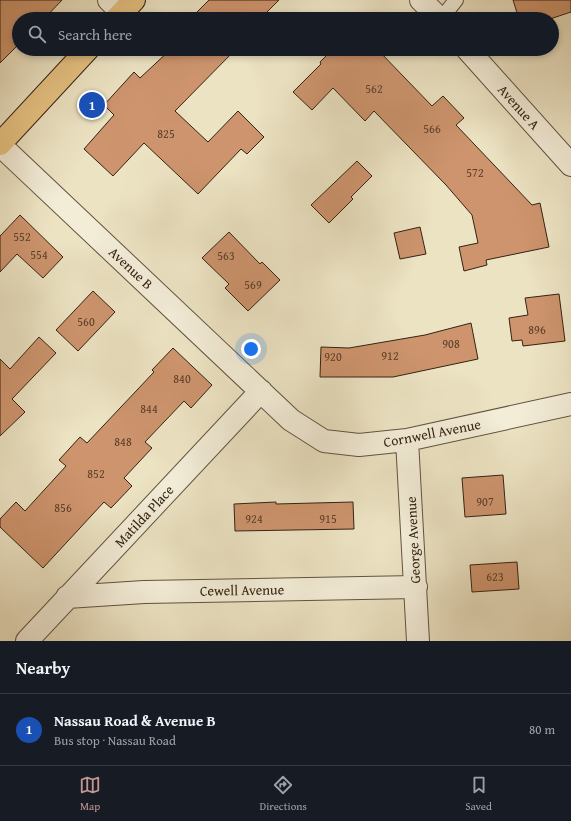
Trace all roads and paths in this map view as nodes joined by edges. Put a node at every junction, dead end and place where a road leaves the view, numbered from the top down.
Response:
1 (421, 0) edge
2 (456, 0) edge
3 (433, 12) edge
4 (446, 12) edge
5 (82, 56) edge
6 (473, 56) edge
7 (0, 144) edge
8 (571, 165) edge
9 (261, 391) junction
10 (571, 404) edge
11 (407, 440) junction
12 (416, 587) junction
13 (67, 597) junction
14 (27, 641) edge
15 (418, 641) edge

1 - 3 street
2 - 4 lane
5 - 7 main road
6 - 8 street, Avenue A
7 - 9 street, Avenue B
9 - 11 street, Cornwell Avenue
9 - 13 street, Matilda Place
10 - 11 street, Cornwell Avenue
11 - 12 street, George Avenue
12 - 13 street, Cewell Avenue
12 - 15 street, George Avenue
13 - 14 street, Matilda Place

